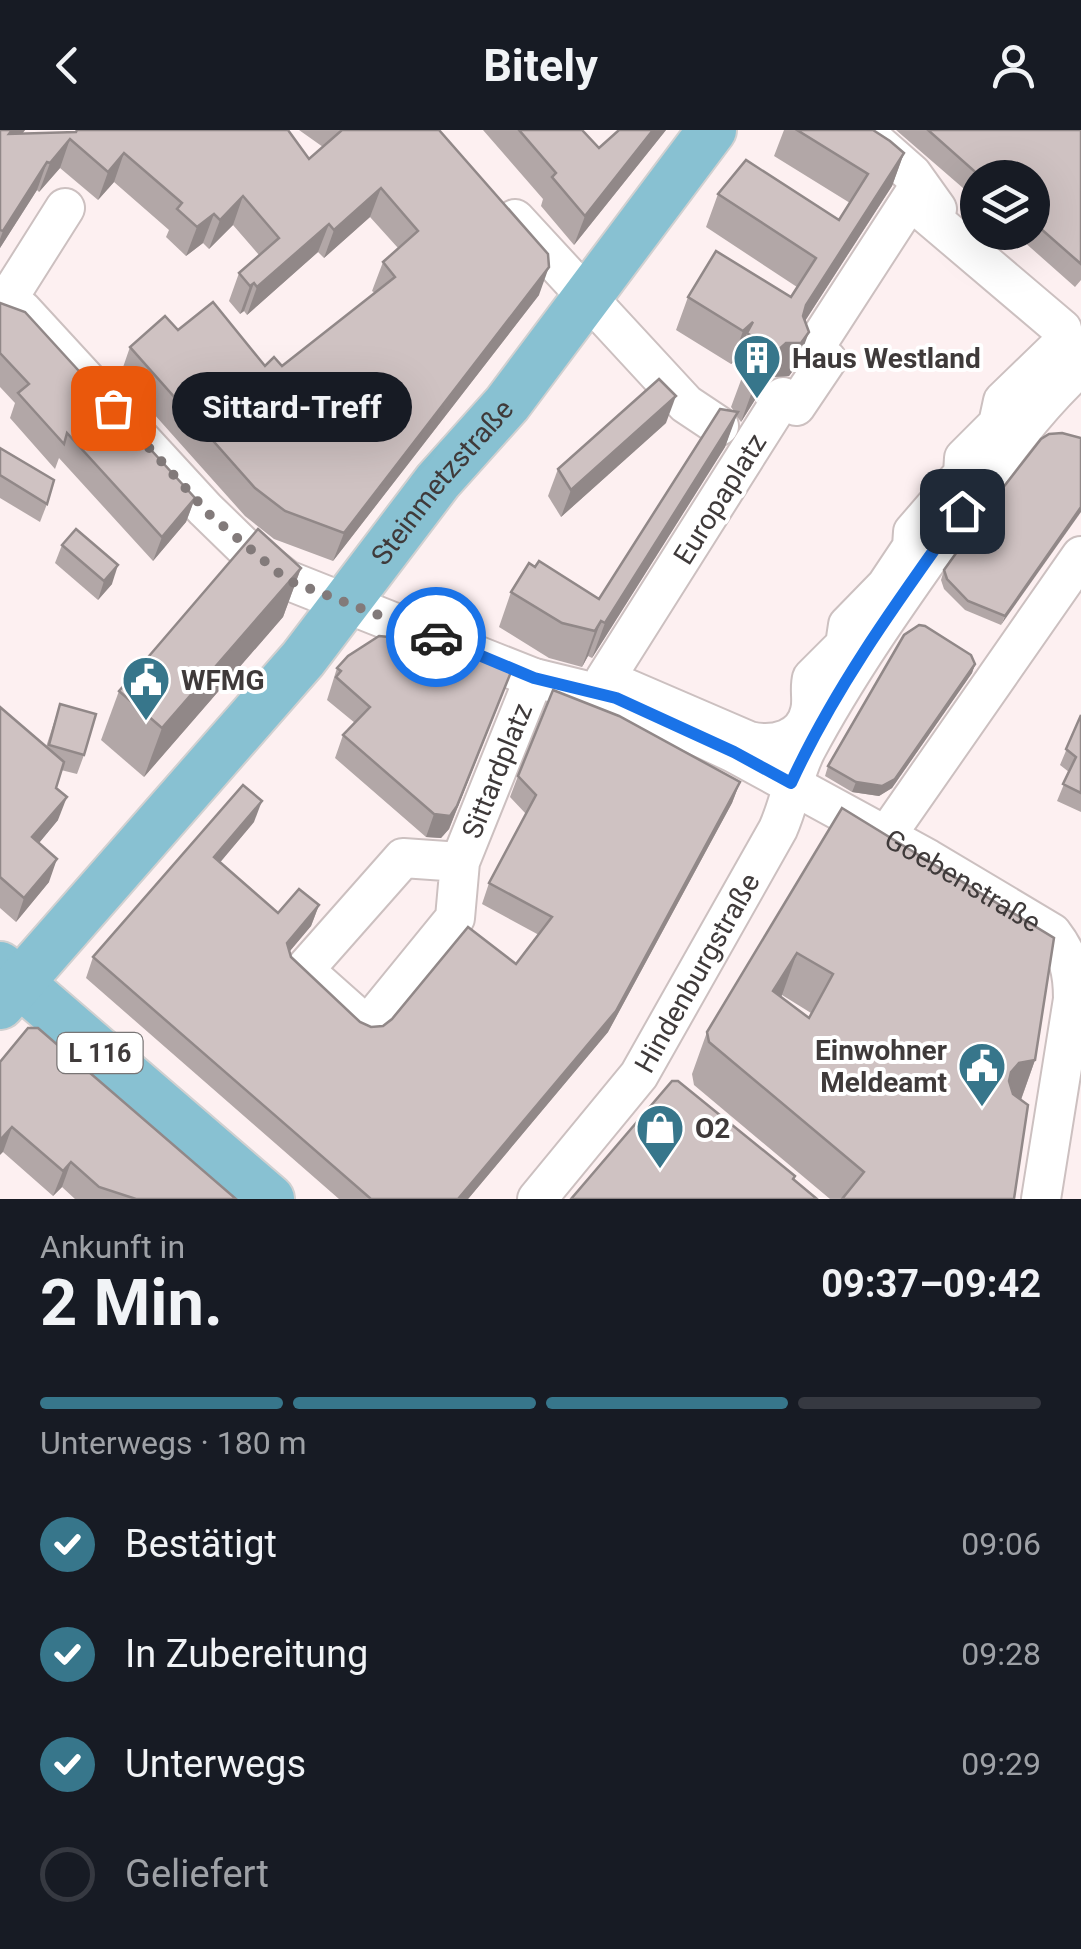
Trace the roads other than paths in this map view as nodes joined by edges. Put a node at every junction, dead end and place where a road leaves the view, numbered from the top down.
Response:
1 (712, 130) edge
2 (862, 130) edge
3 (487, 186) edge
4 (66, 208) dead end
5 (586, 295) junction
6 (2, 302) edge
7 (1081, 329) edge
8 (1081, 366) edge
9 (719, 426) edge
10 (1081, 556) edge
11 (347, 603) junction
12 (534, 678) junction
13 (742, 747) junction
14 (799, 767) junction
15 (886, 836) junction
16 (460, 862) junction
17 (6, 985) edge
18 (639, 1076) junction
19 (669, 1100) edge
20 (1016, 1124) edge
21 (1051, 1142) junction
22 (270, 1199) edge
23 (537, 1199) edge
24 (1041, 1199) edge

1 - 5 main road, Steinmetzstraße
2 - 7 street
3 - 5 street
4 - 6 street
5 - 9 street
5 - 11 main road, Steinmetzstraße
6 - 11 street
8 - 14 street
10 - 15 street
11 - 12 street
11 - 17 main road, Steinmetzstraße
12 - 13 street
12 - 16 street, Sittardplatz
13 - 13 street, Europaplatz
13 - 14 street
14 - 15 street, Goebenstraße
14 - 18 street, Hindenburgstraße
15 - 21 street, Goebenstraße
16 - 16 street, Sittardplatz
17 - 22 main road, L 116
18 - 19 street
18 - 23 street, Hindenburgstraße
20 - 21 street
21 - 24 street, Goebenstraße

